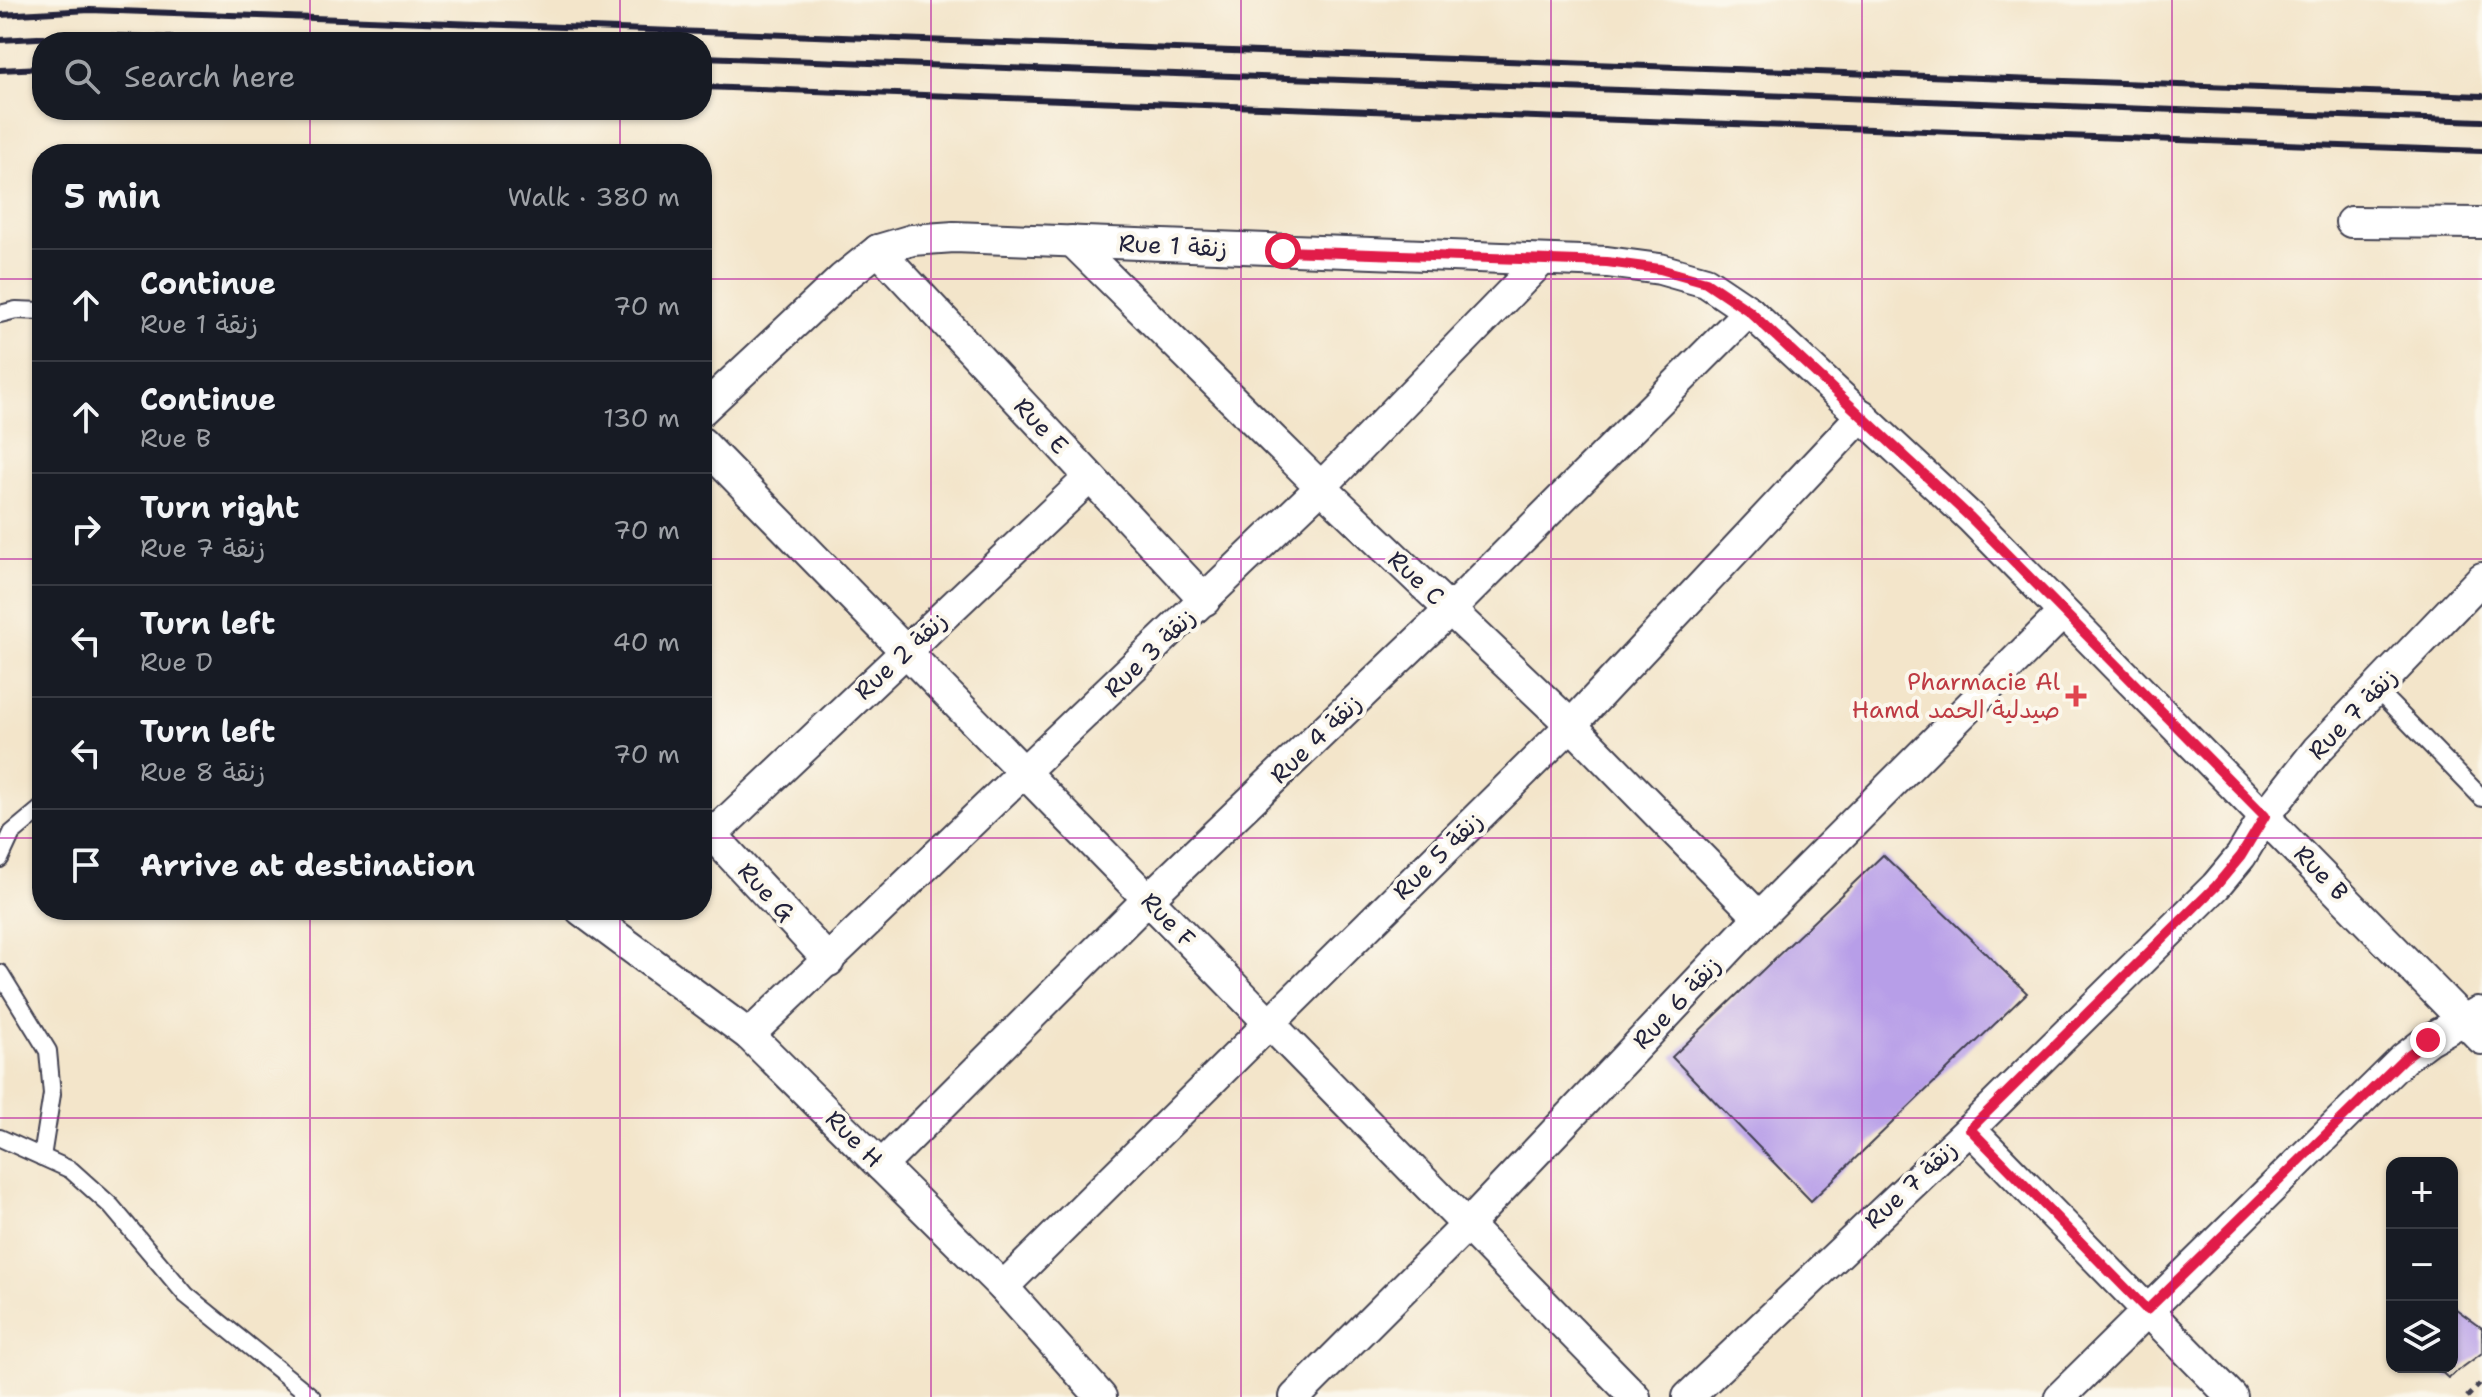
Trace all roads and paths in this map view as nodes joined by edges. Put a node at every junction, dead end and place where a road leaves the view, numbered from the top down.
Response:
1 (2351, 222) dead end
2 (2482, 223) edge
3 (1072, 241) junction
4 (878, 250) junction
5 (1542, 260) junction
6 (1706, 282) joint
7 (32, 311) edge
8 (1749, 311) junction
9 (0, 314) edge
10 (712, 401) edge
11 (1862, 415) junction
12 (712, 453) edge
13 (1089, 478) junction
14 (1321, 487) junction
15 (2482, 578) edge
16 (1205, 600) junction
17 (1450, 610) junction
18 (2063, 613) junction
19 (905, 652) junction
20 (2377, 690) junction
21 (1571, 725) junction
22 (1023, 774) junction
23 (2482, 798) edge
24 (32, 816) edge
25 (2265, 816) junction
26 (712, 825) edge
27 (712, 834) edge
28 (0, 859) edge
29 (1148, 899) junction
30 (1759, 917) junction
31 (594, 920) edge
32 (829, 961) junction
33 (0, 973) edge
34 (1268, 1023) junction
35 (2476, 1023) edge
36 (749, 1035) junction
37 (1970, 1129) junction
38 (0, 1138) edge
39 (42, 1157) junction
40 (881, 1166) junction
41 (1466, 1226) junction
42 (1003, 1287) junction
43 (2147, 1310) junction
44 (2482, 1382) edge
45 (312, 1397) edge
46 (1101, 1397) edge
47 (1295, 1397) edge
48 (1635, 1397) edge
49 (1688, 1397) edge
50 (2060, 1397) edge
51 (2232, 1397) edge
52 (2467, 1397) edge

1 - 2 street
3 - 4 street, Rue 1 زنقة
3 - 5 street, Rue 1 زنقة
3 - 14 street, Rue C
4 - 10 street, Rue 1 زنقة
4 - 13 street, Rue E
5 - 6 street, Rue 1 زنقة
5 - 14 street, Rue 3 زنقة
6 - 8 street, Rue B
7 - 9 lane
8 - 11 street, Rue B
8 - 17 street, Rue 4 زنقة
11 - 18 street, Rue B
11 - 21 street, Rue 5 زنقة
12 - 19 street, Rue F
13 - 16 street, Rue E
13 - 19 street, Rue 2 زنقة
14 - 16 street, Rue 3 زنقة
14 - 17 street, Rue C
15 - 20 street, Rue 7 زنقة
16 - 22 street, Rue 3 زنقة
17 - 21 street, Rue C
17 - 29 street, Rue 4 زنقة
18 - 25 street, Rue B
18 - 30 street, Rue 6 زنقة
19 - 22 street, Rue F
19 - 26 street, Rue 2 زنقة
20 - 23 lane
20 - 25 street, Rue 7 زنقة
21 - 30 street, Rue C
21 - 34 street, Rue 5 زنقة
22 - 29 street, Rue F
22 - 32 street, Rue 3 زنقة
24 - 28 lane
25 - 35 street, Rue B
25 - 37 street, Rue 7 زنقة
27 - 32 street, Rue G
29 - 34 street, Rue F
29 - 40 street, Rue 4 زنقة
30 - 41 street, Rue 6 زنقة
31 - 36 street, Rue H
32 - 36 street, Rue 3 زنقة
33 - 39 lane
34 - 41 street, Rue F
34 - 42 street, Rue 5 زنقة
35 - 43 street
36 - 40 street, Rue H
37 - 43 street
37 - 49 street, Rue 7 زنقة
38 - 39 lane
39 - 45 lane
40 - 42 street, Rue H
41 - 47 street, Rue 6 زنقة
41 - 48 street, Rue F
42 - 46 street, Rue H
43 - 50 street
43 - 51 street
44 - 52 path

